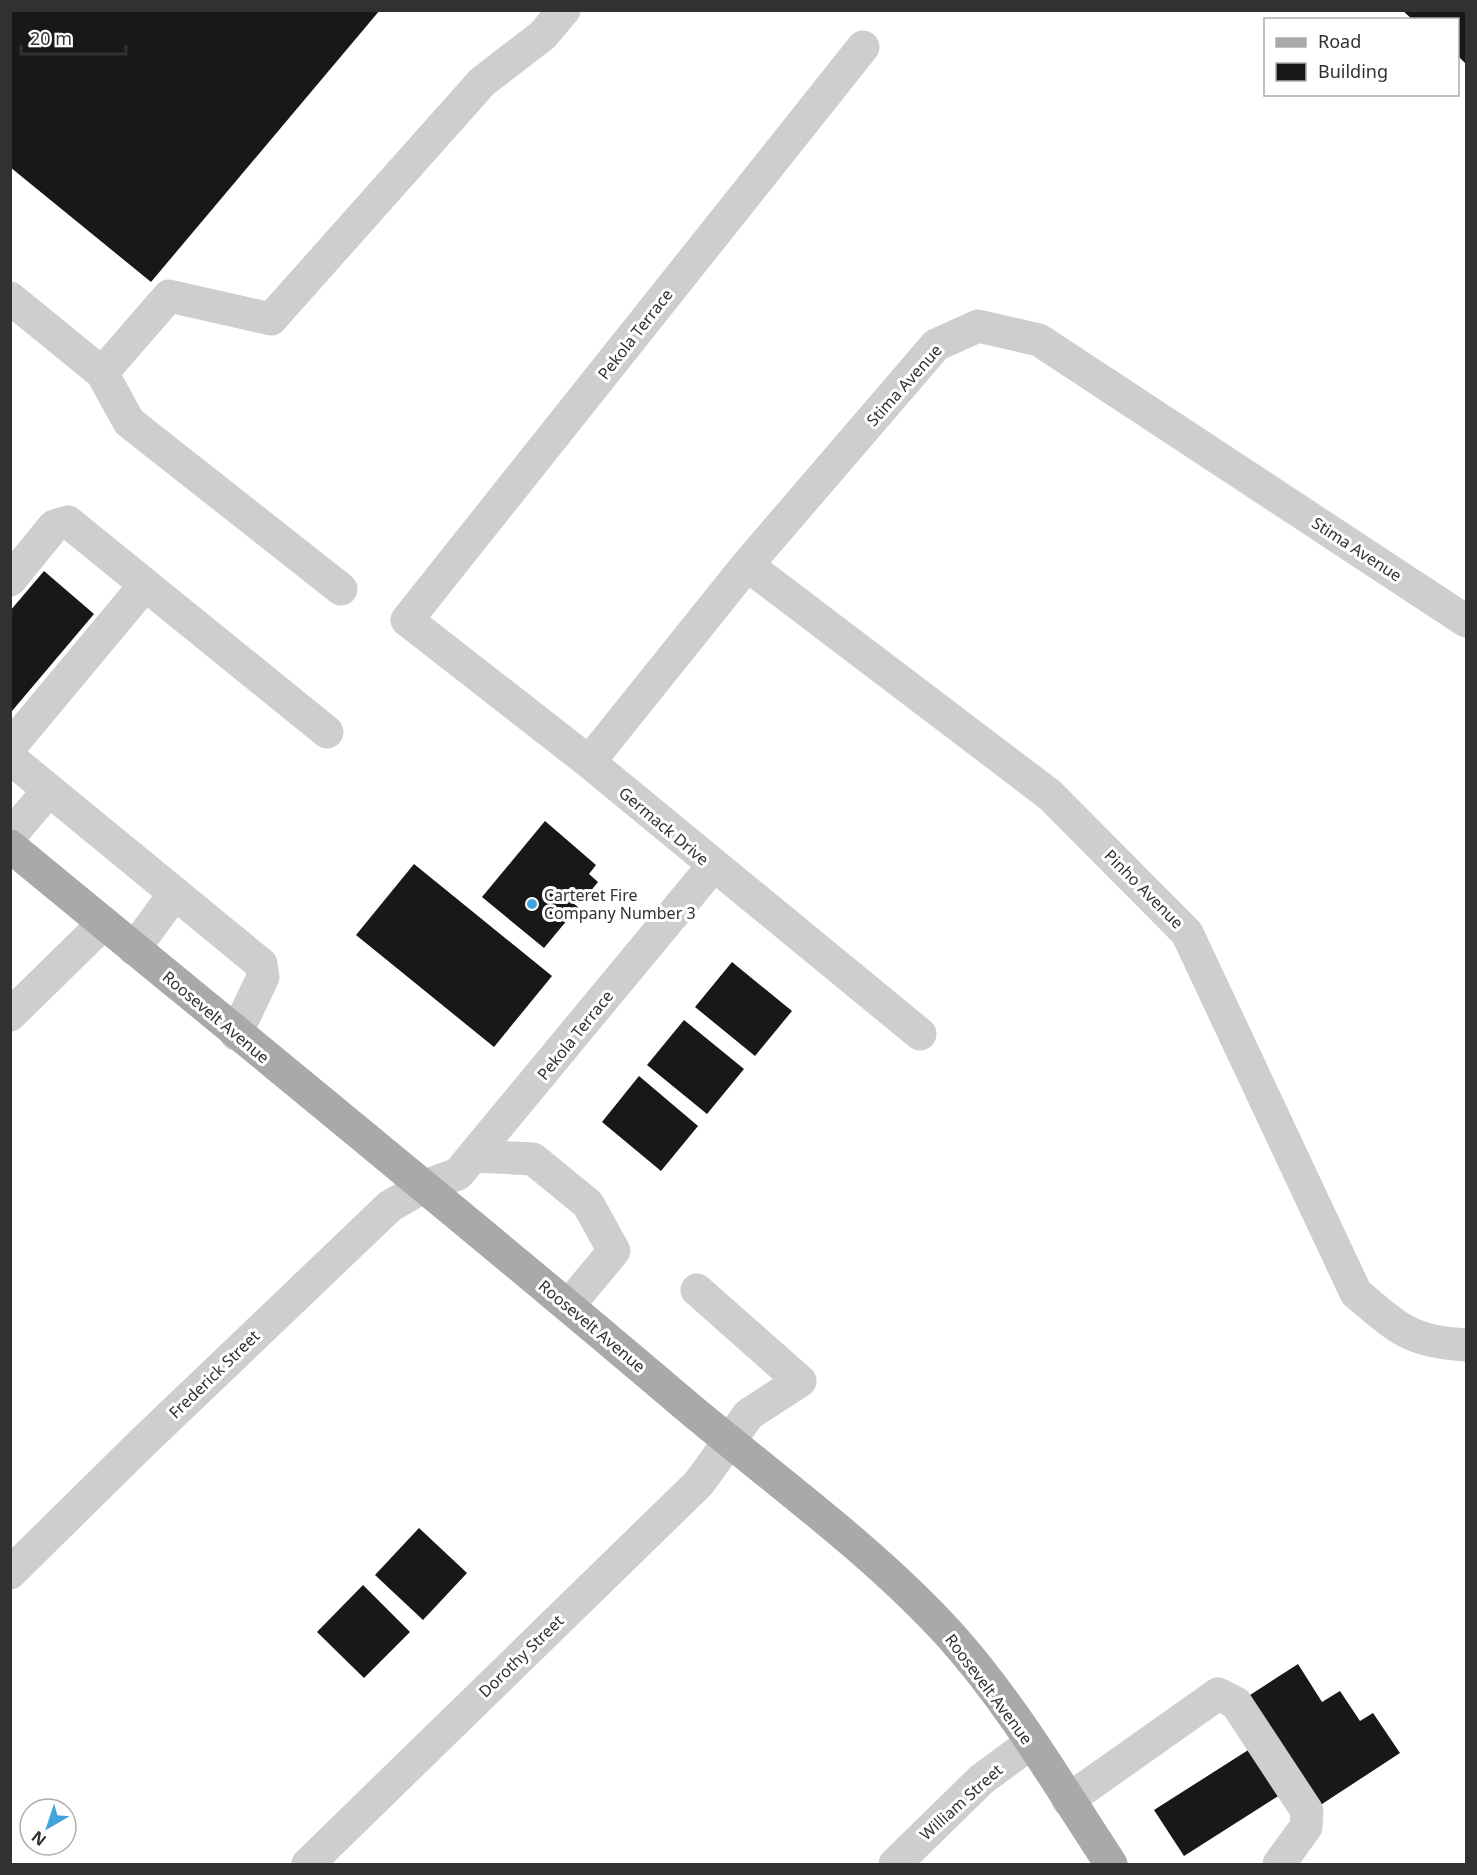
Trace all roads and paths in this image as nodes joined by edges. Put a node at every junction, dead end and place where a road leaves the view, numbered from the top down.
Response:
1 (564, 10) edge
2 (863, 47) dead end
3 (10, 298) edge
4 (102, 373) junction
5 (747, 565) junction
6 (10, 580) edge
7 (145, 585) junction
8 (341, 589) dead end
9 (407, 620) joint
10 (1467, 621) edge
11 (327, 732) dead end
12 (10, 747) edge
13 (10, 758) edge
14 (588, 762) junction
15 (50, 790) junction
16 (10, 836) edge
17 (10, 846) edge
18 (713, 867) junction
19 (175, 893) junction
20 (104, 923) junction
21 (134, 949) junction
22 (10, 1015) edge
23 (236, 1034) junction
24 (920, 1034) dead end
25 (476, 1156) junction
26 (425, 1186) junction
27 (697, 1290) dead end
28 (568, 1306) junction
29 (1467, 1345) edge
30 (729, 1443) junction
31 (10, 1573) edge
32 (1031, 1743) junction
33 (1068, 1800) junction
34 (308, 1864) edge
35 (895, 1864) edge
36 (1111, 1864) edge
37 (1279, 1864) edge

1 - 4 street
2 - 9 street, Pekola Terrace
3 - 4 street
4 - 8 street
5 - 10 street, Stima Avenue
5 - 14 street, Stima Avenue
5 - 29 street, Pinho Avenue
6 - 7 street
7 - 11 street
7 - 12 street
9 - 14 street, Germack Drive
13 - 15 street
14 - 18 street, Germack Drive
15 - 16 street
15 - 19 street
17 - 20 main road, Roosevelt Avenue
18 - 24 street, Germack Drive
18 - 25 street, Pekola Terrace
19 - 21 street
19 - 23 street
20 - 21 main road, Roosevelt Avenue
20 - 22 street
21 - 23 main road, Roosevelt Avenue
23 - 26 main road, Roosevelt Avenue
25 - 26 street, Pekola Terrace
25 - 28 street
26 - 28 main road, Roosevelt Avenue
26 - 31 street, Frederick Street
27 - 30 street, Dorothy Street
28 - 30 main road, Roosevelt Avenue
30 - 32 main road, Roosevelt Avenue
30 - 34 street, Dorothy Street
32 - 33 main road, Roosevelt Avenue
32 - 35 street, William Street
33 - 36 main road, Roosevelt Avenue
33 - 37 street

